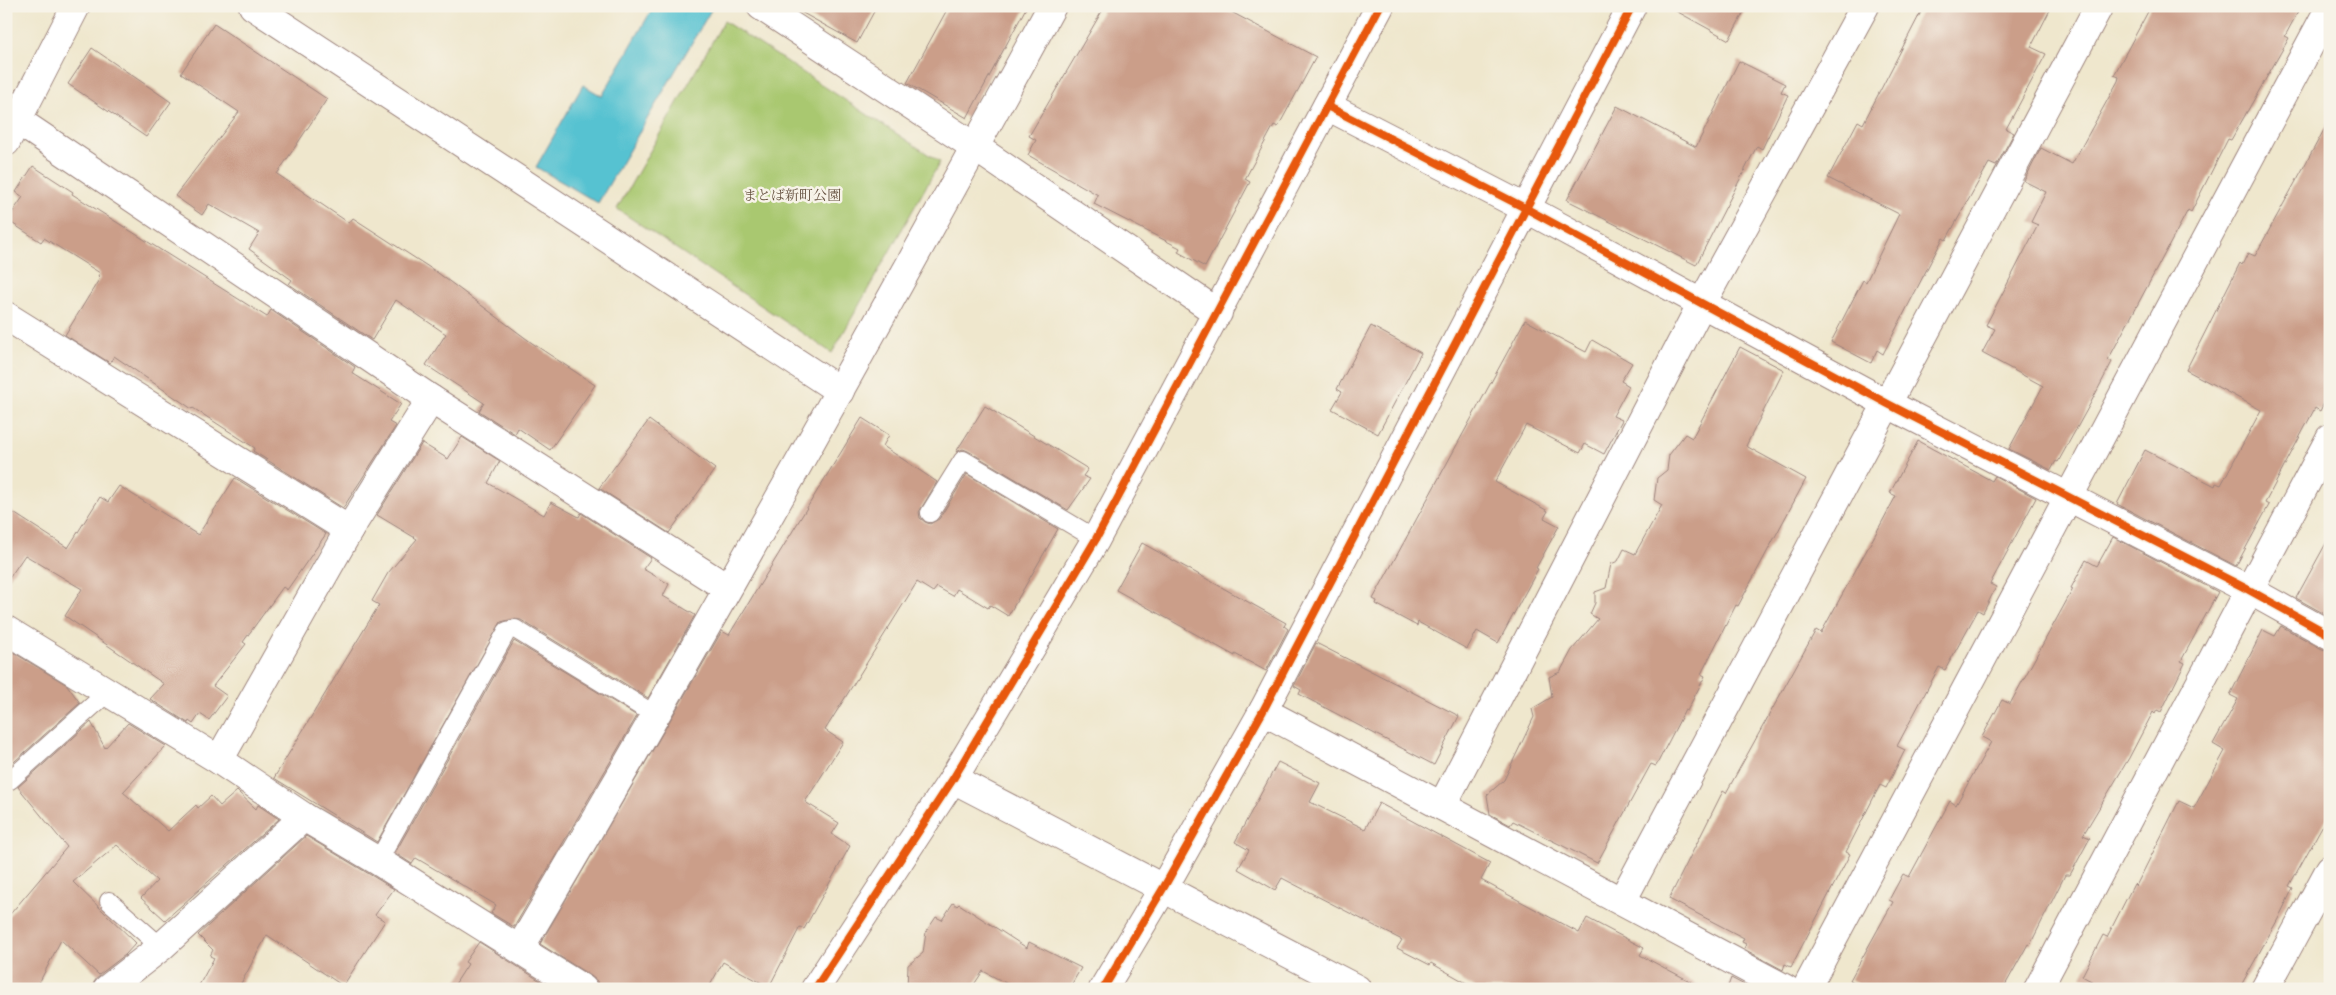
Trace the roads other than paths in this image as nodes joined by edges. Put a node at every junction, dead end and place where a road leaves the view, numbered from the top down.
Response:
1 (76, 6) edge
2 (253, 6) edge
3 (761, 6) edge
4 (1052, 6) edge
5 (1380, 6) edge
6 (1632, 6) edge
7 (1865, 6) edge
8 (2099, 6) edge
9 (2330, 7) edge
10 (1327, 106) junction
11 (11, 131) edge
12 (975, 148) junction
13 (1527, 209) junction
14 (1702, 303) junction
15 (1218, 312) junction
16 (6, 316) edge
17 (840, 391) junction
18 (431, 400) junction
19 (1888, 404) junction
20 (2330, 438) edge
21 (2068, 498) junction
22 (930, 513) dead end
23 (349, 530) junction
24 (1096, 539) junction
25 (728, 588) junction
26 (2249, 590) junction
27 (6, 630) edge
28 (2330, 635) edge
29 (108, 692) junction
30 (1263, 711) junction
31 (655, 715) junction
32 (219, 760) junction
33 (953, 779) junction
34 (10, 780) dead end
35 (1442, 806) junction
36 (304, 817) junction
37 (378, 860) junction
38 (2330, 869) edge
39 (1164, 887) junction
40 (109, 901) dead end
41 (1622, 901) junction
42 (161, 948) junction
43 (520, 948) junction
44 (107, 989) edge
45 (583, 989) edge
46 (816, 989) edge
47 (1103, 989) edge
48 (1357, 989) edge
49 (1786, 989) edge
50 (1806, 989) edge
51 (2038, 989) edge
52 (2265, 989) edge

1 - 11 street
2 - 17 street
3 - 12 street
4 - 12 street
5 - 10 street
6 - 13 street
7 - 14 street
8 - 19 street
9 - 21 street
10 - 13 street
10 - 15 street
11 - 18 street
12 - 15 street
12 - 17 street
13 - 14 street
13 - 30 street
14 - 19 street
14 - 35 street
15 - 24 street
16 - 23 street
17 - 25 street
18 - 23 street
18 - 25 street
19 - 21 street
19 - 41 street
20 - 26 street
21 - 26 street
21 - 50 street
22 - 24 lane
23 - 32 street
24 - 33 street
25 - 31 street
26 - 28 street
26 - 51 street
27 - 29 street
29 - 32 street
29 - 34 lane
30 - 35 street
30 - 39 street
31 - 37 lane
31 - 43 street
32 - 36 street
33 - 39 street
33 - 46 street
35 - 41 street
36 - 37 street
36 - 42 street
37 - 43 street
38 - 52 street
39 - 47 street
39 - 48 street
40 - 42 lane
41 - 49 street
42 - 44 street
43 - 45 street

